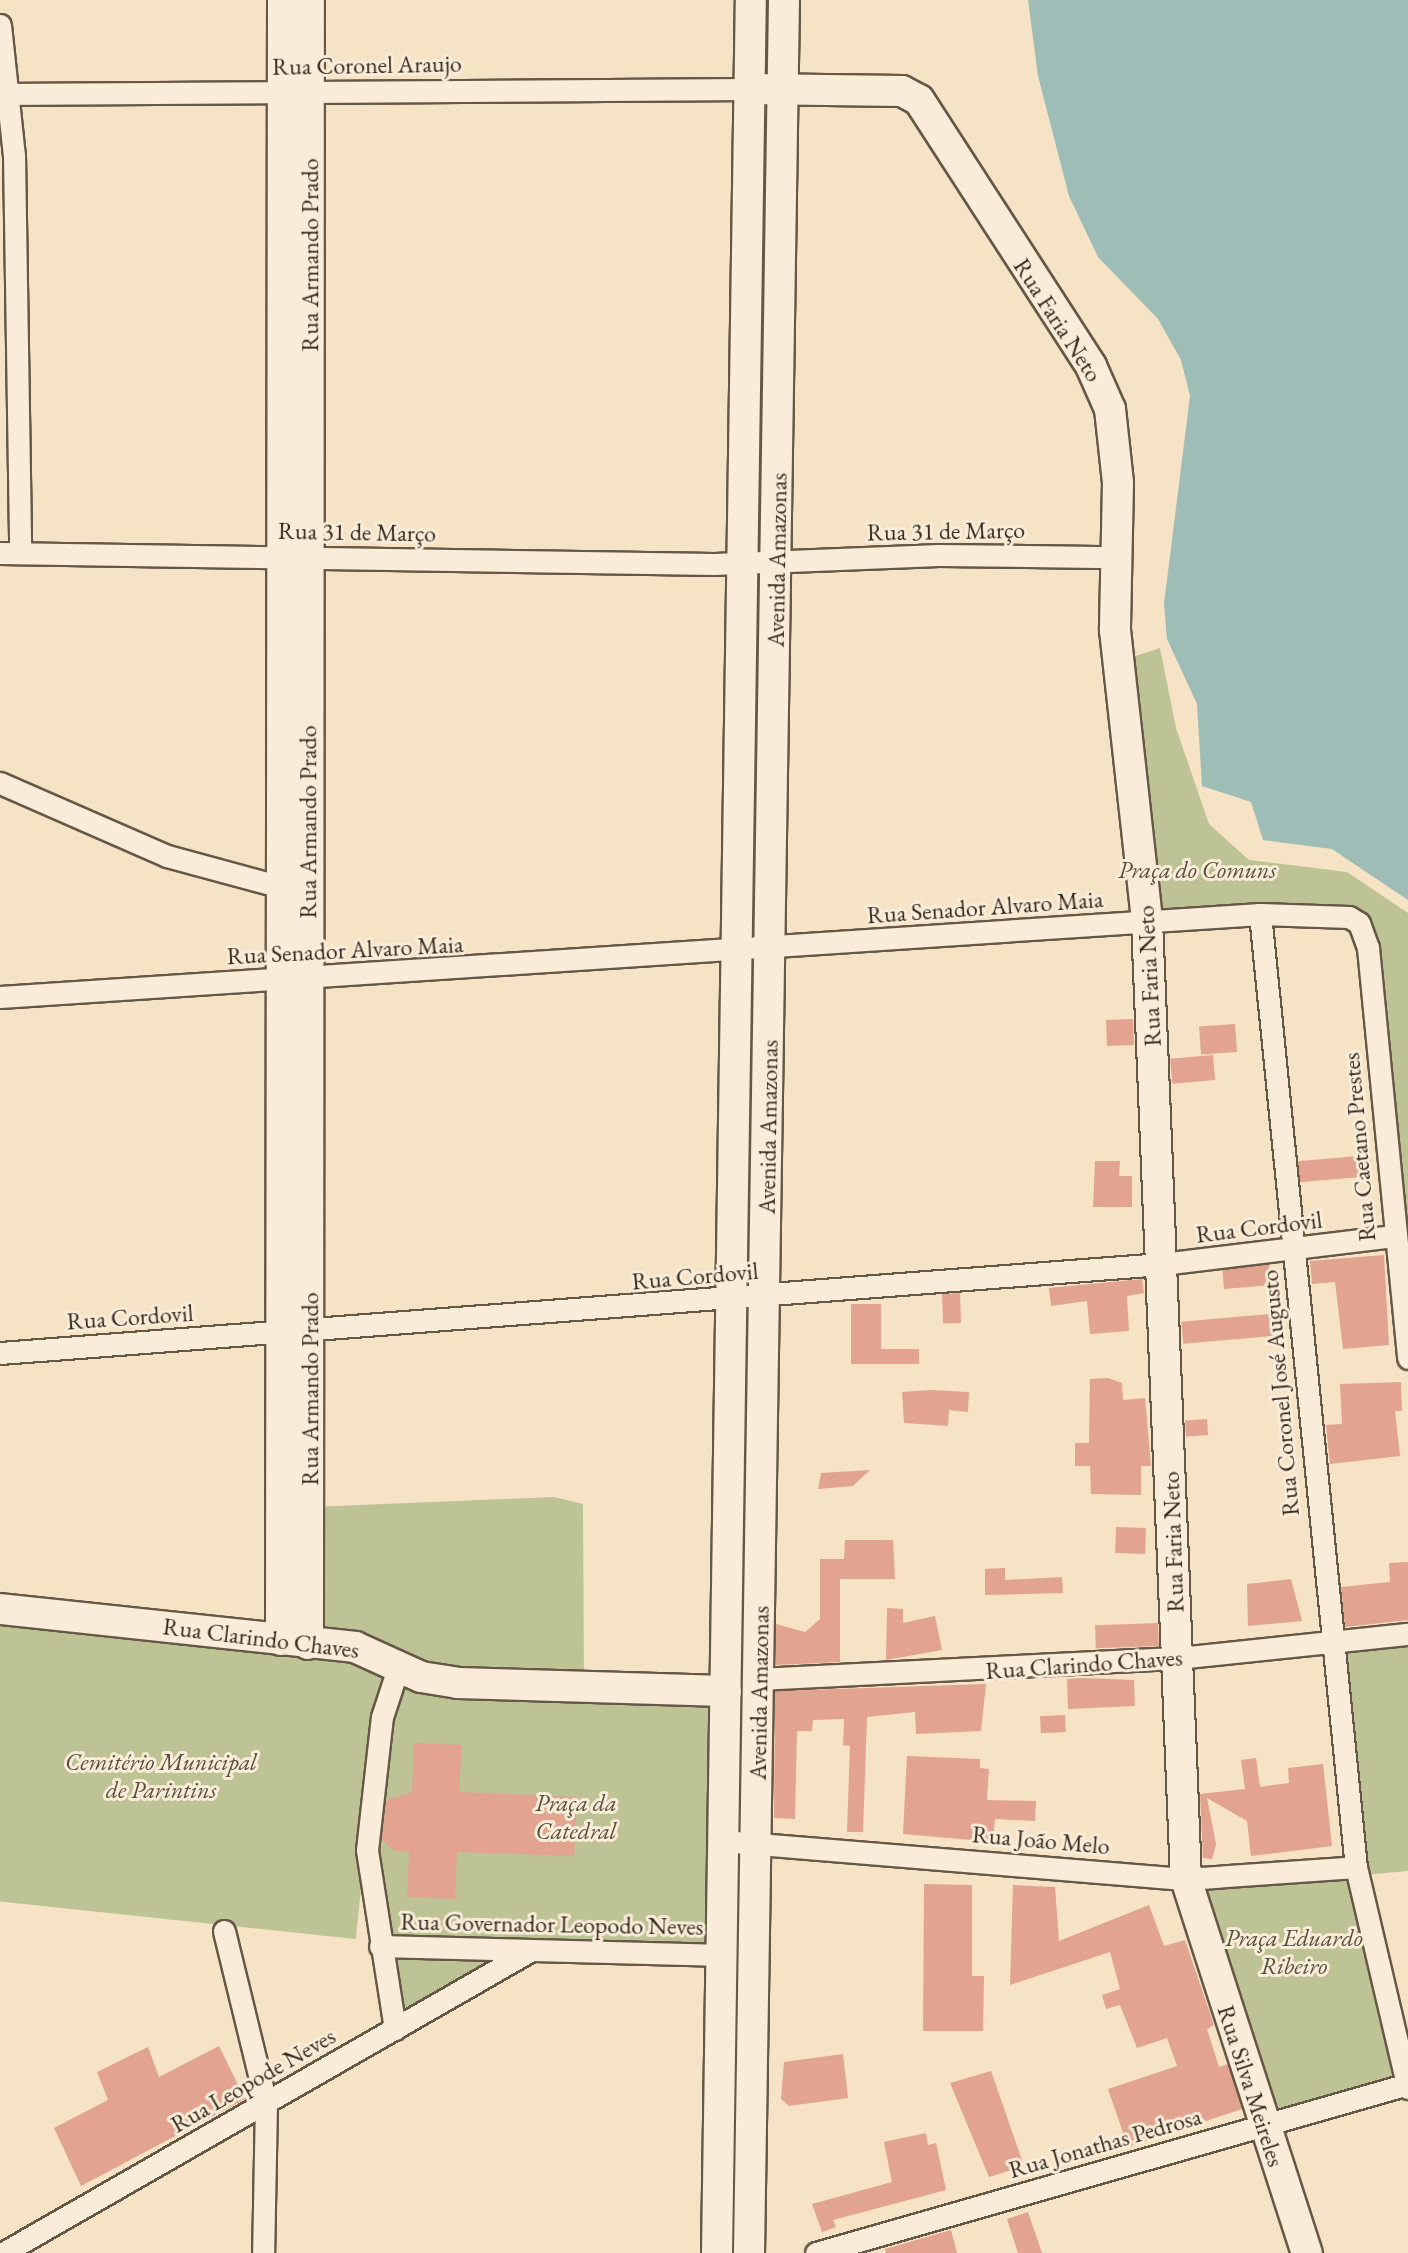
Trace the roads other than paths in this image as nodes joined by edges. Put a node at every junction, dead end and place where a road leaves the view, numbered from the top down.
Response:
1 (283, 0) edge
2 (309, 0) edge
3 (751, 0) edge
4 (784, 0) edge
5 (0, 25) edge
6 (742, 89) junction
7 (783, 89) junction
8 (296, 93) junction
9 (5, 94) edge
10 (10, 553) edge
11 (295, 557) junction
12 (1115, 557) junction
13 (744, 562) junction
14 (779, 562) junction
15 (0, 783) edge
16 (281, 887) junction
17 (1260, 914) junction
18 (1147, 921) junction
19 (1363, 932) joint
20 (771, 948) junction
21 (738, 951) junction
22 (294, 980) junction
23 (0, 997) edge
24 (1393, 1236) junction
25 (1293, 1251) junction
26 (1162, 1264) junction
27 (750, 1297) junction
28 (298, 1331) junction
29 (0, 1353) edge
30 (1408, 1358) edge
31 (0, 1609) edge
32 (1408, 1634) edge
33 (295, 1642) junction
34 (1330, 1642) junction
35 (1178, 1658) junction
36 (398, 1665) junction
37 (759, 1679) junction
38 (726, 1690) junction
39 (722, 1841) junction
40 (757, 1842) junction
41 (1356, 1867) junction
42 (1186, 1879) junction
43 (224, 1931) dead end
44 (380, 1946) junction
45 (528, 1952) junction
46 (723, 1955) junction
47 (395, 2029) junction
48 (1408, 2086) edge
49 (266, 2103) junction
50 (1263, 2125) junction
51 (3, 2253) edge
52 (263, 2253) edge
53 (717, 2253) edge
54 (750, 2253) edge
55 (816, 2253) edge
56 (1307, 2253) edge

1 - 8 street, Rua Armando Prado
2 - 8 street, Rua Armando Prado
3 - 6 street, Avenida Amazonas
4 - 7 street, Avenida Amazonas
5 - 9 street
6 - 7 street, Rua Faria Neto
6 - 8 street, Rua Coronel Araujo
6 - 13 street, Avenida Amazonas
7 - 12 street, Rua Faria Neto
7 - 14 street, Avenida Amazonas
8 - 9 street, Rua Coronel Araujo
8 - 11 street, Rua Armando Prado
9 - 10 street
10 - 11 street, Rua 31 de Março
11 - 13 street, Rua 31 de Março
11 - 16 street, Rua Armando Prado
11 - 22 street, Rua Armando Prado
12 - 14 street, Rua 31 de Março
12 - 18 street, Rua Faria Neto
13 - 14 street, Rua 31 de Março
13 - 21 street, Avenida Amazonas
14 - 20 street, Avenida Amazonas
15 - 16 street
16 - 22 street, Rua Armando Prado
17 - 18 street, Rua Senador Alvaro Maia
17 - 19 street, Rua Senador Alvaro Maia
17 - 25 street, Rua Coronel José Augusto
18 - 20 street, Rua Senador Alvaro Maia
18 - 26 street, Rua Faria Neto
19 - 24 street, Rua Caetano Prestes
20 - 21 street, Rua Senador Alvaro Maia
20 - 27 street, Avenida Amazonas
21 - 22 street, Rua Senador Alvaro Maia
21 - 27 street, Avenida Amazonas
22 - 23 street, Rua Senador Alvaro Maia
22 - 28 street, Rua Armando Prado
24 - 25 street, Rua Cordovil
24 - 30 street, Rua Caetano Prestes
25 - 26 street, Rua Cordovil
25 - 34 street, Rua Coronel José Augusto
26 - 27 street, Rua Cordovil
26 - 35 street, Rua Faria Neto
27 - 28 street, Rua Cordovil
27 - 37 street, Avenida Amazonas
27 - 38 street, Avenida Amazonas
28 - 29 street, Rua Cordovil
28 - 33 street, Rua Armando Prado
31 - 33 street, Rua Clarindo Chaves
32 - 34 street, Rua Clarindo Chaves
33 - 36 street, Rua Clarindo Chaves
34 - 35 street, Rua Clarindo Chaves
34 - 41 street, Rua Coronel José Augusto
35 - 37 street, Rua Clarindo Chaves
35 - 42 street, Rua Faria Neto
36 - 38 street, Rua Clarindo Chaves
36 - 44 street
37 - 40 street, Avenida Amazonas
38 - 39 street, Avenida Amazonas
39 - 40 street, Rua João Melo
39 - 46 street, Avenida Amazonas
40 - 42 street, Rua João Melo
40 - 54 street, Avenida Amazonas
41 - 42 street, Rua João Melo
41 - 48 street, Rua Coronel José Augusto
42 - 50 street, Rua Silva Meireles
43 - 49 street
44 - 45 street, Rua Governador Leopodo Neves
44 - 47 street
45 - 46 street, Rua Governador Leopodo Neves
45 - 47 street, Rua Leopode Neves
46 - 53 street, Avenida Amazonas
47 - 49 street, Rua Leopode Neves
48 - 50 street, Rua Jonathas Pedrosa
49 - 51 street, Rua Leopode Neves
49 - 52 street
50 - 55 street, Rua Jonathas Pedrosa
50 - 56 street, Rua Silva Meireles

